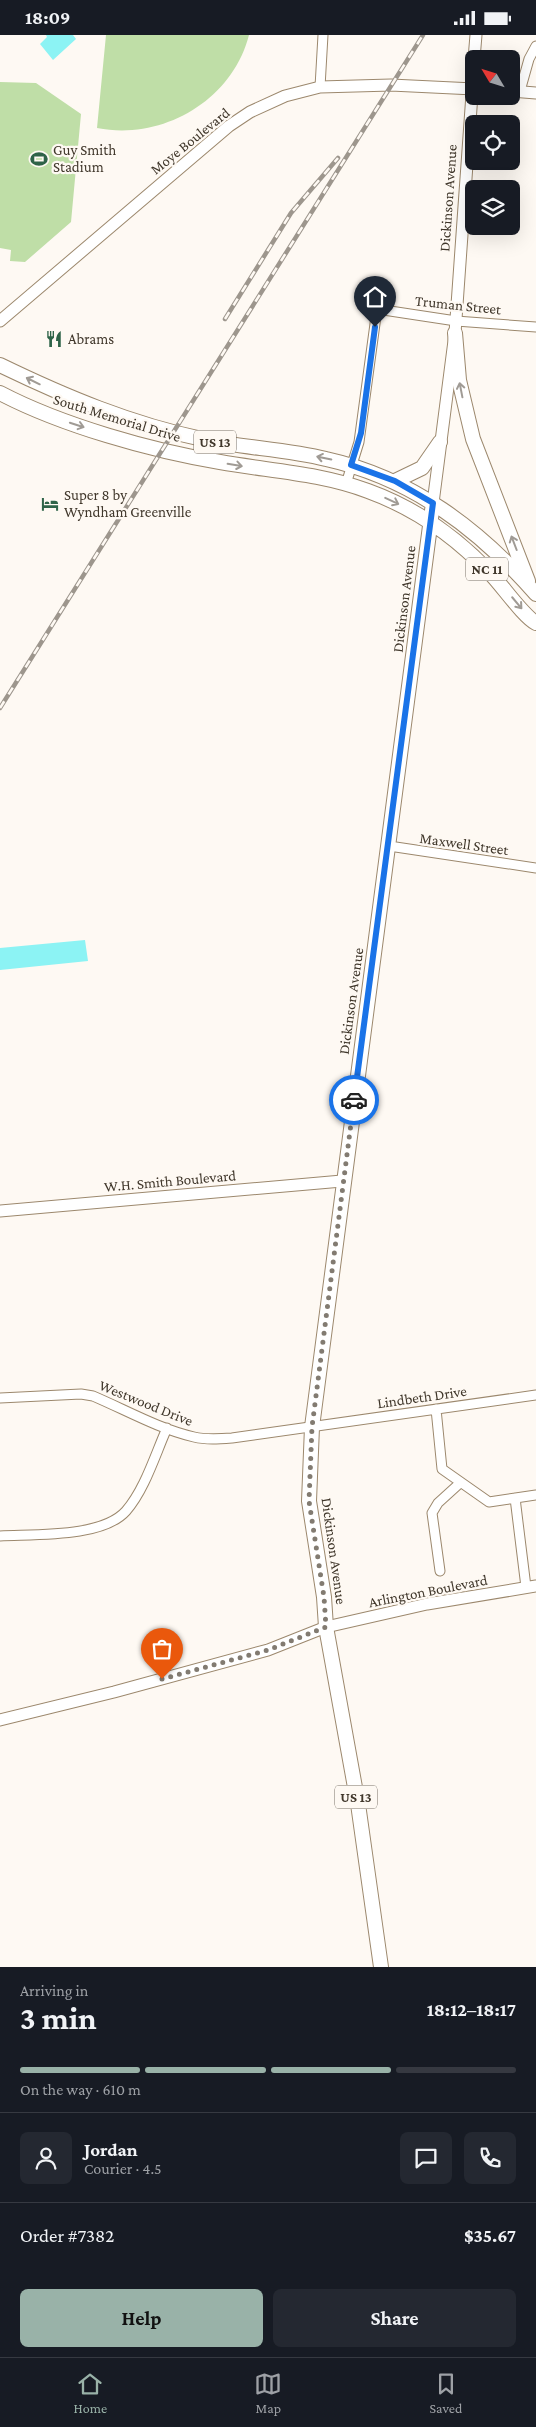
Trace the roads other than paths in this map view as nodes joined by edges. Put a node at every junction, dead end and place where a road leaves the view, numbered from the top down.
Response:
1 (323, 35) edge
2 (476, 35) edge
3 (536, 46) edge
4 (475, 50) edge
5 (520, 81) edge
6 (320, 87) junction
7 (465, 89) edge
8 (520, 91) edge
9 (536, 93) edge
10 (472, 105) edge
11 (0, 321) edge
12 (455, 327) junction
13 (536, 327) edge
14 (0, 365) edge
15 (0, 393) edge
16 (440, 442) junction
17 (351, 465) junction
18 (395, 481) junction
19 (346, 484) junction
20 (433, 503) junction
21 (430, 523) junction
22 (534, 591) edge
23 (536, 623) edge
24 (389, 846) junction
25 (536, 868) edge
26 (342, 1181) junction
27 (0, 1211) edge
28 (536, 1395) edge
29 (0, 1399) edge
30 (436, 1409) junction
31 (312, 1427) junction
32 (166, 1428) junction
33 (460, 1483) junction
34 (536, 1495) edge
35 (514, 1498) junction
36 (0, 1536) edge
37 (440, 1571) dead end
38 (531, 1587) edge
39 (326, 1627) junction
40 (0, 1720) edge
41 (381, 1967) edge

1 - 6 street
2 - 4 main road
3 - 5 street
6 - 7 main road, Moye Boulevard
6 - 11 main road, Moye Boulevard
8 - 9 main road
10 - 12 main road, Dickinson Avenue
12 - 13 street, Truman Street
12 - 16 main road, Dickinson Avenue
12 - 17 street, Truman Street
22 -> 12 main road
17 -> 14 main road, South Memorial Drive / US 13
15 -> 19 main road, South Memorial Drive / US 13
16 - 18 main road
16 - 20 main road, Dickinson Avenue
17 - 18 main road, South Memorial Drive / US 13
17 - 19 street
18 - 20 main road, South Memorial Drive / US 13
19 -> 21 main road, South Memorial Drive / US 13
20 - 21 main road, Dickinson Avenue / US 13
20 - 22 main road, South Memorial Drive / NC 11
21 -> 23 main road, South Memorial Drive / NC 11
21 - 24 main road, Dickinson Avenue / US 13
24 - 25 street, Maxwell Street
24 - 26 main road, Dickinson Avenue / US 13
26 - 27 main road, W.H. Smith Boulevard
26 - 31 main road, Dickinson Avenue / US 13
28 - 30 street, Lindbeth Drive
29 - 32 street, Westwood Drive
30 - 31 street, Lindbeth Drive
30 - 33 street
31 - 32 street, Westwood Drive
31 - 39 main road, Dickinson Avenue / US 13
32 - 36 street
33 - 35 street
33 - 37 street
34 - 35 street
35 - 38 street
38 - 39 main road, Arlington Boulevard
39 - 40 main road, Arlington Boulevard
39 - 41 main road, Dickinson Avenue / US 13

